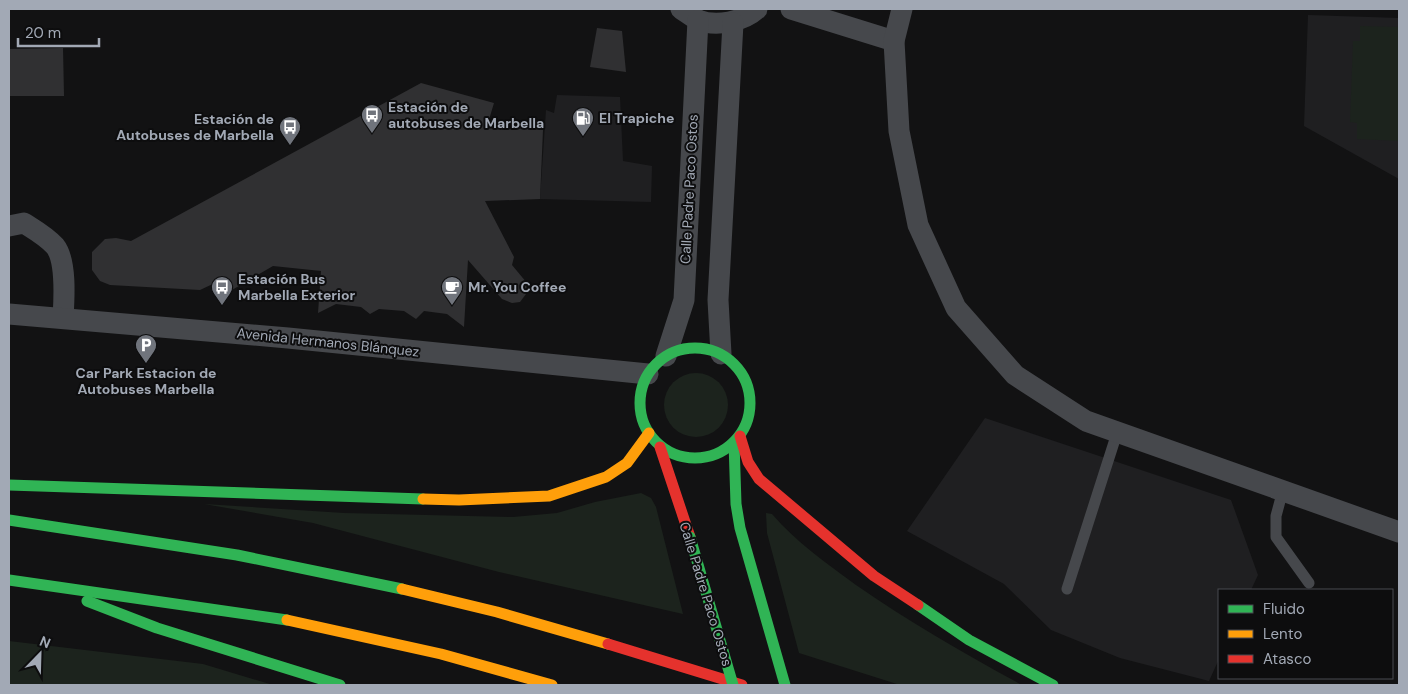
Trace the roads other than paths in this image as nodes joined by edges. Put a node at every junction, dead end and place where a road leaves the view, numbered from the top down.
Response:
1 (757, 9) edge
2 (791, 9) edge
3 (902, 9) edge
4 (689, 14) edge
5 (732, 23) junction
6 (894, 41) junction
7 (9, 226) edge
8 (9, 314) edge
9 (63, 318) junction
10 (721, 354) junction
11 (666, 356) junction
12 (648, 374) junction
13 (649, 433) junction
14 (1118, 433) junction
15 (737, 439) junction
16 (660, 446) junction
17 (9, 485) edge
18 (1283, 490) junction
19 (9, 520) edge
20 (1399, 532) edge
21 (9, 580) edge
22 (1309, 583) dead end
23 (44, 584) junction
24 (1067, 589) dead end
25 (340, 685) edge
26 (552, 685) edge
27 (733, 685) edge
28 (742, 685) edge
29 (785, 685) edge
30 (1053, 685) edge

1 - 5 street
2 - 6 street
3 - 6 street
4 - 5 street
4 - 11 street, Calle Padre Paco Ostos
5 - 10 street
6 - 14 street
7 - 9 street
8 - 9 street, Avenida Hermanos Blánquez
9 - 12 street, Avenida Hermanos Blánquez
10 - 11 main road
10 - 15 main road
11 - 12 main road
12 - 13 main road
13 - 16 main road
13 - 17 main road
14 - 18 street
14 - 24 lane
15 - 16 main road
15 - 29 main road
15 - 30 main road
16 - 27 main road, Calle Padre Paco Ostos, bridge
18 - 20 street
18 - 22 lane
19 - 28 main road
21 - 23 main road
23 - 25 main road
23 - 26 main road

